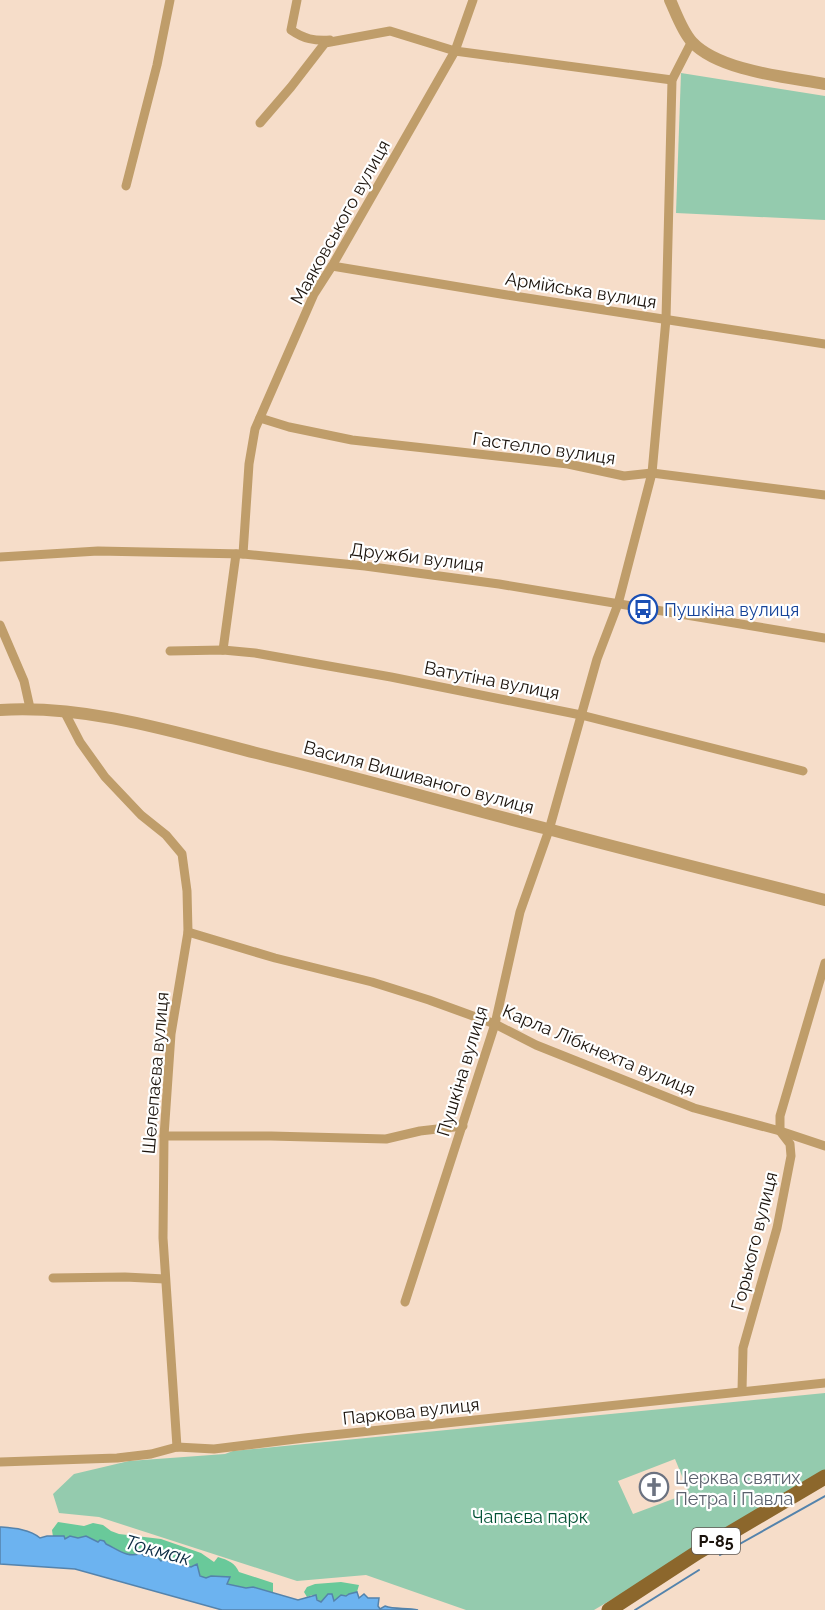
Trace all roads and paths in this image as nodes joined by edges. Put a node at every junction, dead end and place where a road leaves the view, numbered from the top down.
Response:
1 (170, 0) edge
2 (297, 0) edge
3 (473, 0) edge
4 (670, 0) edge
5 (345, 38) junction
6 (692, 41) junction
7 (455, 51) junction
8 (672, 80) junction
9 (825, 84) edge
10 (260, 123) dead end
11 (126, 186) dead end
12 (332, 266) junction
13 (666, 320) junction
14 (825, 344) edge
15 (260, 418) junction
16 (652, 473) junction
17 (825, 495) edge
18 (239, 554) junction
19 (0, 557) edge
20 (618, 604) junction
21 (0, 625) edge
22 (825, 638) edge
23 (223, 650) junction
24 (170, 651) dead end
25 (30, 708) junction
26 (0, 710) edge
27 (64, 711) junction
28 (581, 715) junction
29 (803, 771) dead end
30 (549, 830) junction
31 (825, 900) edge
32 (188, 932) junction
33 (825, 963) edge
34 (495, 1024) junction
35 (463, 1126) junction
36 (780, 1131) junction
37 (164, 1136) junction
38 (825, 1146) edge
39 (53, 1278) dead end
40 (165, 1279) junction
41 (405, 1302) dead end
42 (825, 1383) edge
43 (742, 1391) junction
44 (177, 1447) junction
45 (0, 1462) edge
46 (825, 1477) edge
47 (609, 1610) edge

1 - 11 street
2 - 5 street
3 - 7 street, Маяковського вулиця
4 - 6 street
5 - 7 street
5 - 10 street
6 - 8 street, Пушкіна вулиця
6 - 9 street
7 - 8 street
7 - 12 street, Маяковського вулиця
8 - 13 street, Пушкіна вулиця
12 - 13 street, Армійська вулиця
12 - 15 street, Маяковського вулиця
13 - 14 street, Армійська вулиця
13 - 16 street, Пушкіна вулиця
15 - 16 street, Гастелло вулиця
15 - 18 street, Маяковського вулиця
16 - 17 street, Гастелло вулиця
16 - 20 street, Пушкіна вулиця
18 - 19 street, Дружби вулиця
18 - 20 street, Дружби вулиця
18 - 23 street, Маяковського вулиця
20 - 22 street, Дружби вулиця
20 - 28 street, Пушкіна вулиця
21 - 25 street
23 - 24 street, Ватутіна вулиця
23 - 28 street, Ватутіна вулиця
25 - 26 street, Василя Вишиваного вулиця
25 - 27 street, Василя Вишиваного вулиця
27 - 30 street, Василя Вишиваного вулиця
27 - 32 street, Шелепаєва вулиця
28 - 29 street, Ватутіна вулиця
28 - 30 street, Пушкіна вулиця
30 - 31 street, Василя Вишиваного вулиця
30 - 34 street, Пушкіна вулиця
32 - 34 street, Карла Лібкнехта вулиця
32 - 37 street, Шелепаєва вулиця
33 - 36 street
34 - 35 street, Пушкіна вулиця
34 - 36 street, Карла Лібкнехта вулиця
35 - 37 street
35 - 41 street, Пушкіна вулиця
36 - 38 street, Карла Лібкнехта вулиця
36 - 43 street, Горького вулиця
37 - 40 street, Шелепаєва вулиця
39 - 40 street
40 - 44 street, Шелепаєва вулиця
42 - 43 street, Паркова вулиця
43 - 44 street, Паркова вулиця
44 - 45 street, Паркова вулиця
46 - 47 main road, Р-85

